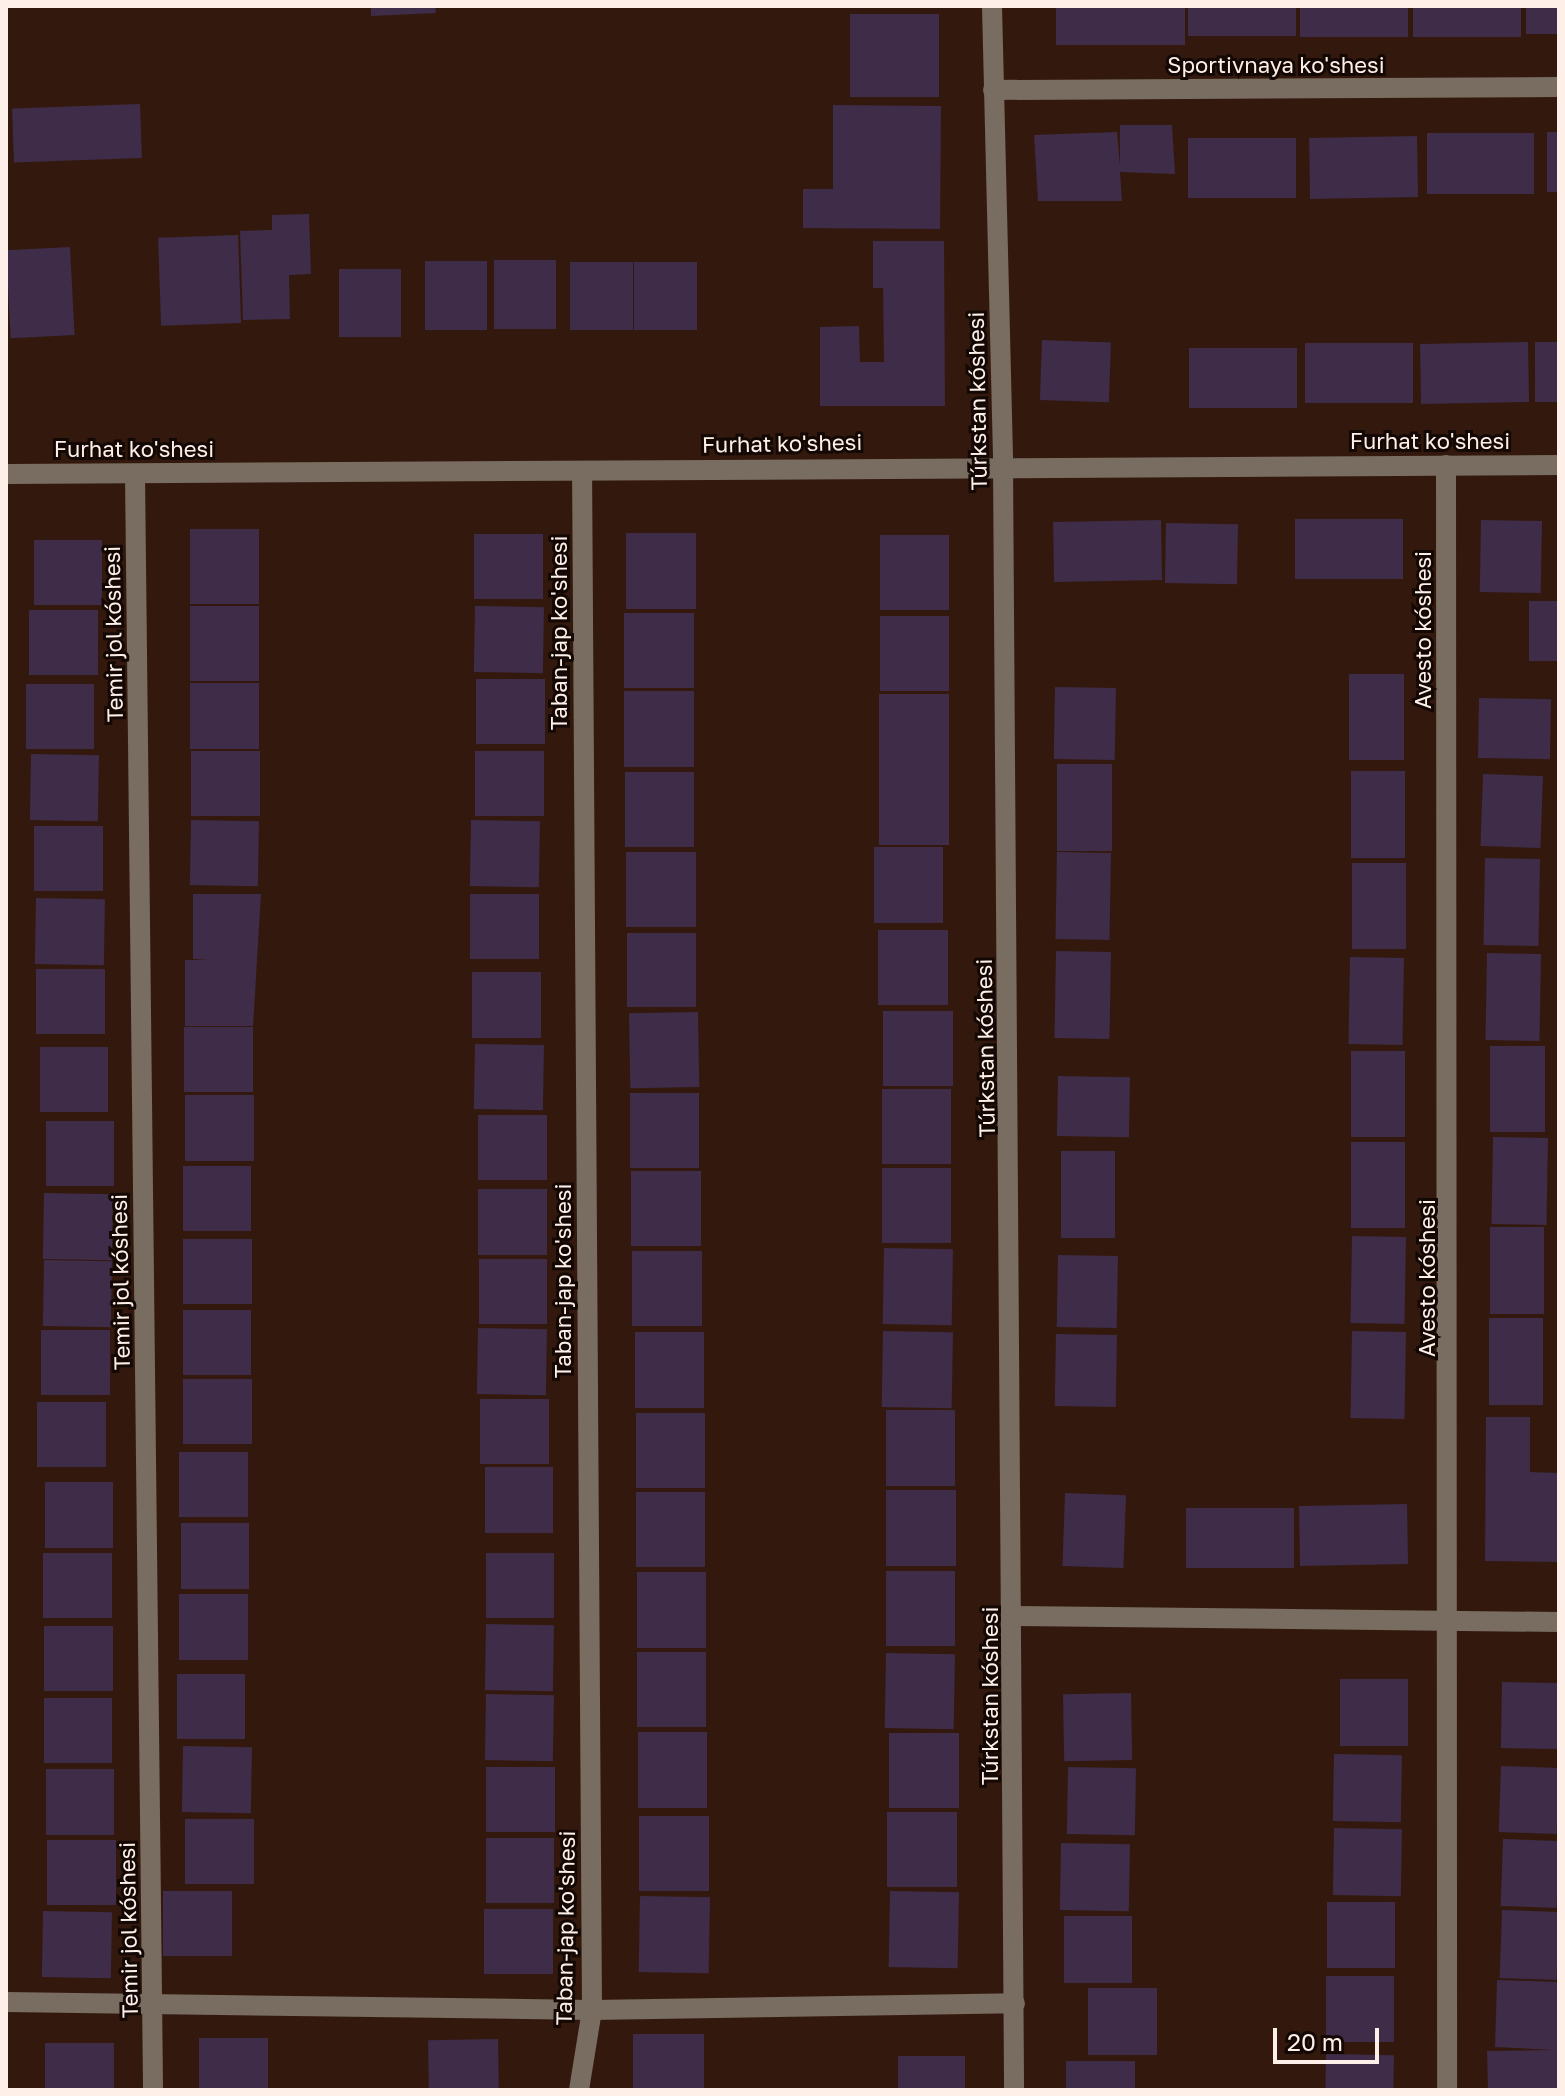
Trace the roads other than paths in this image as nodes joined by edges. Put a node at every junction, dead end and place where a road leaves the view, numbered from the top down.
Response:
1 (992, 6) edge
2 (1559, 87) edge
3 (993, 90) junction
4 (1003, 464) junction
5 (1446, 465) junction
6 (1559, 465) edge
7 (582, 471) junction
8 (6, 474) edge
9 (135, 474) junction
10 (1014, 1616) junction
11 (1559, 1622) edge
12 (1452, 1623) junction
13 (6, 2002) edge
14 (1015, 2003) junction
15 (153, 2004) junction
16 (592, 2010) junction
17 (153, 2090) edge
18 (579, 2090) edge
19 (1014, 2090) edge
20 (1447, 2090) edge

1 - 3 street, Túrkstan kóshesi
2 - 3 street, Sportivnaya ko'shesi
3 - 4 street, Túrkstan kóshesi
4 - 5 street, Furhat ko'shesi
4 - 7 street, Furhat ko'shesi
4 - 10 street, Túrkstan kóshesi
5 - 6 street, Furhat ko'shesi
5 - 12 street, Avesto kóshesi
7 - 9 street, Furhat ko'shesi
7 - 16 street, Taban-jap ko'shesi
8 - 9 street, Furhat ko'shesi
9 - 15 street, Temir jol kóshesi
10 - 12 street
10 - 14 street, Túrkstan kóshesi
11 - 12 street
12 - 20 street, Avesto kóshesi
13 - 15 street
14 - 16 street
14 - 19 street, Túrkstan kóshesi
15 - 16 street
15 - 17 street, Temir jol kóshesi
16 - 18 street, Taban-jap ko'shesi

